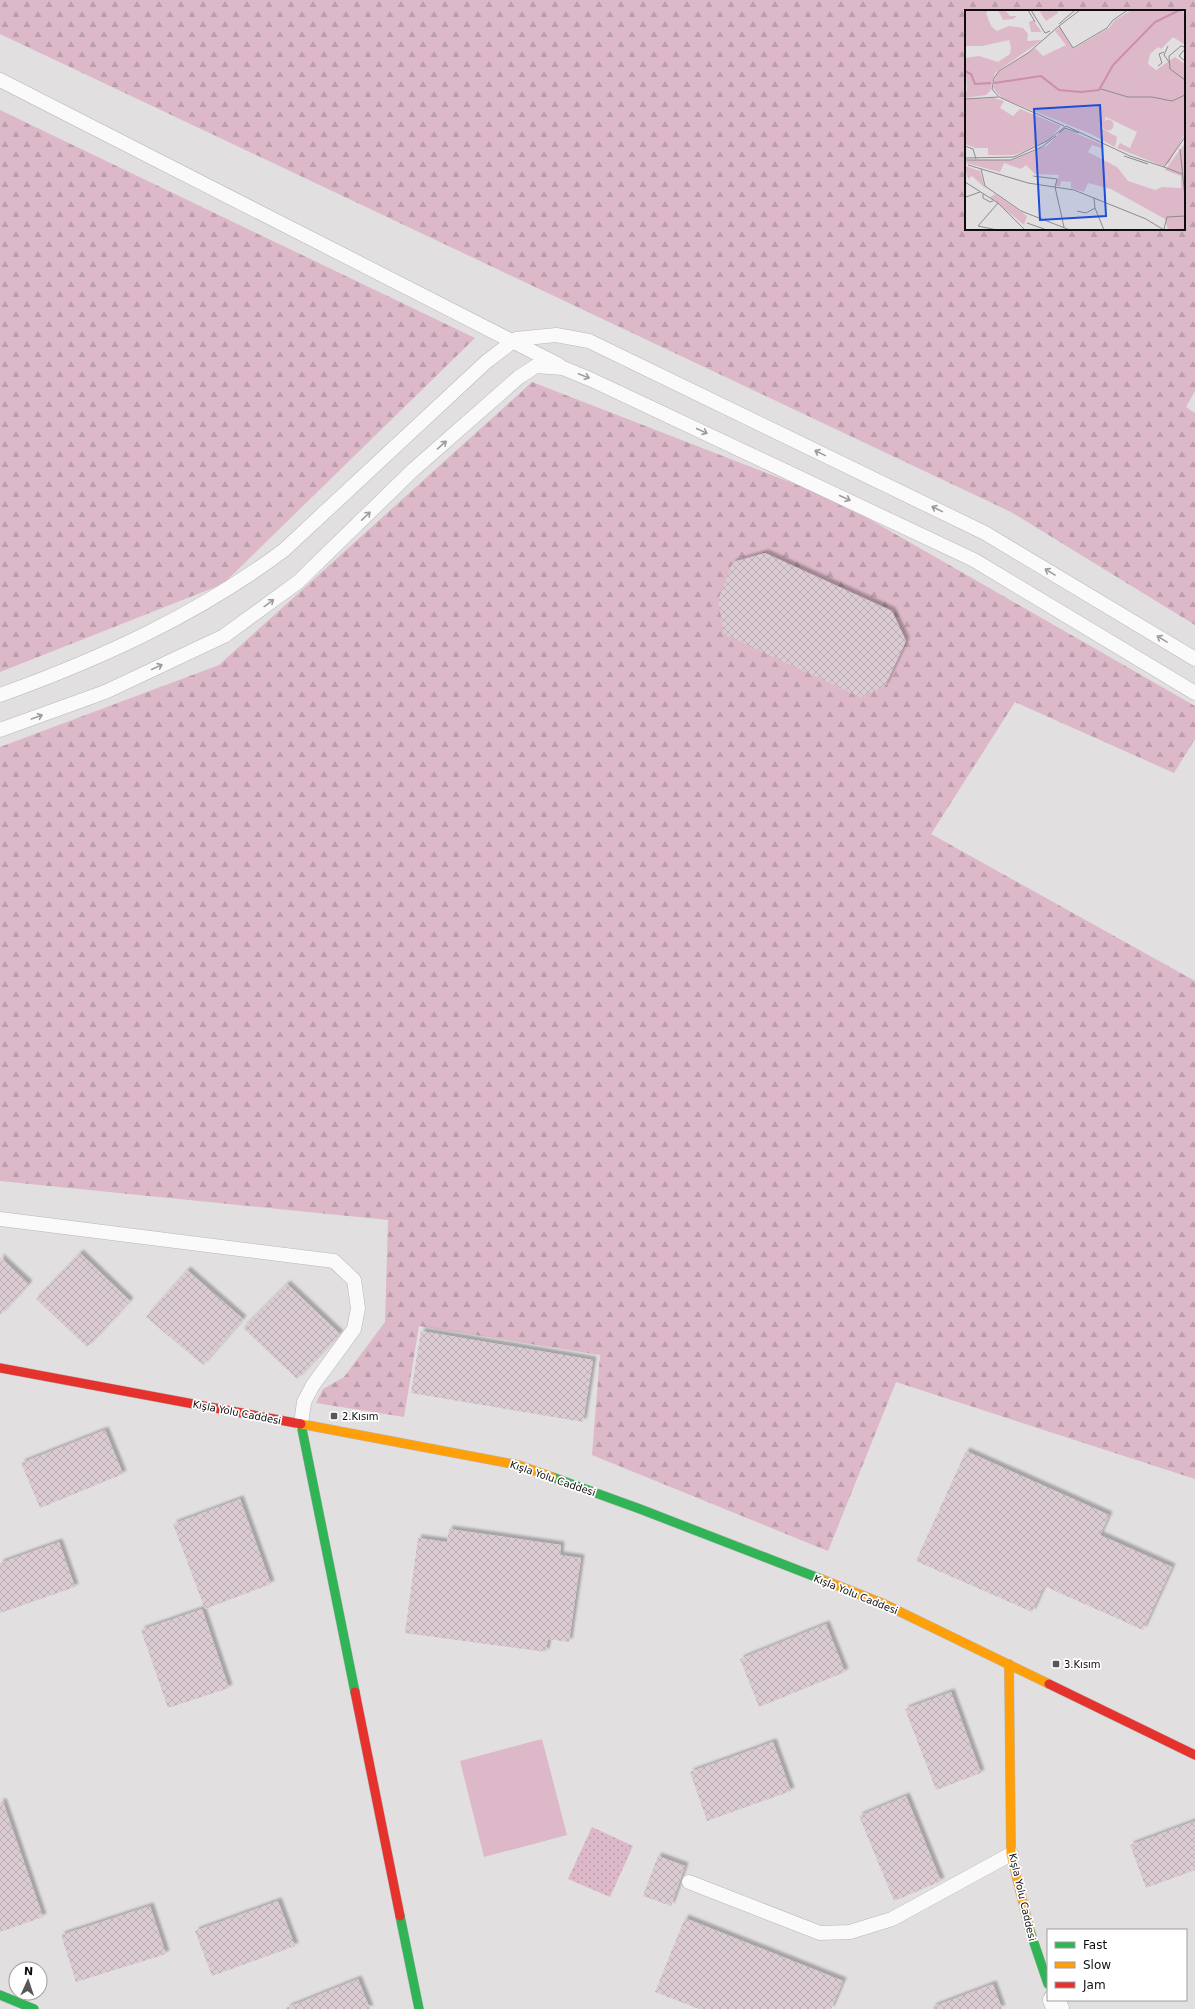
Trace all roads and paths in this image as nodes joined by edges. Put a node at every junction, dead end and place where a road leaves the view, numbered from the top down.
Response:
1 (0, 80) edge
2 (512, 342) junction
3 (564, 368) junction
4 (1195, 660) edge
5 (1195, 693) edge
6 (0, 695) edge
7 (0, 730) edge
8 (0, 1219) edge
9 (0, 1368) edge
10 (301, 1424) junction
11 (1009, 1664) junction
12 (1195, 1755) edge
13 (1011, 1854) junction
14 (689, 1882) dead end
15 (1047, 1981) edge
16 (0, 1995) edge
17 (34, 2009) edge
18 (419, 2009) edge

1 - 2 lane
2 - 3 lane
4 -> 2 lane
2 - 6 lane
3 -> 5 lane
7 -> 3 lane
8 - 10 lane
9 - 10 street, Kışla Yolu Caddesi
10 - 11 street, Kışla Yolu Caddesi
10 - 18 street
11 - 12 street, Kışla Yolu Caddesi
11 - 13 street, Kışla Yolu Caddesi
13 - 14 lane
13 - 15 street, Kışla Yolu Caddesi
16 - 17 street

